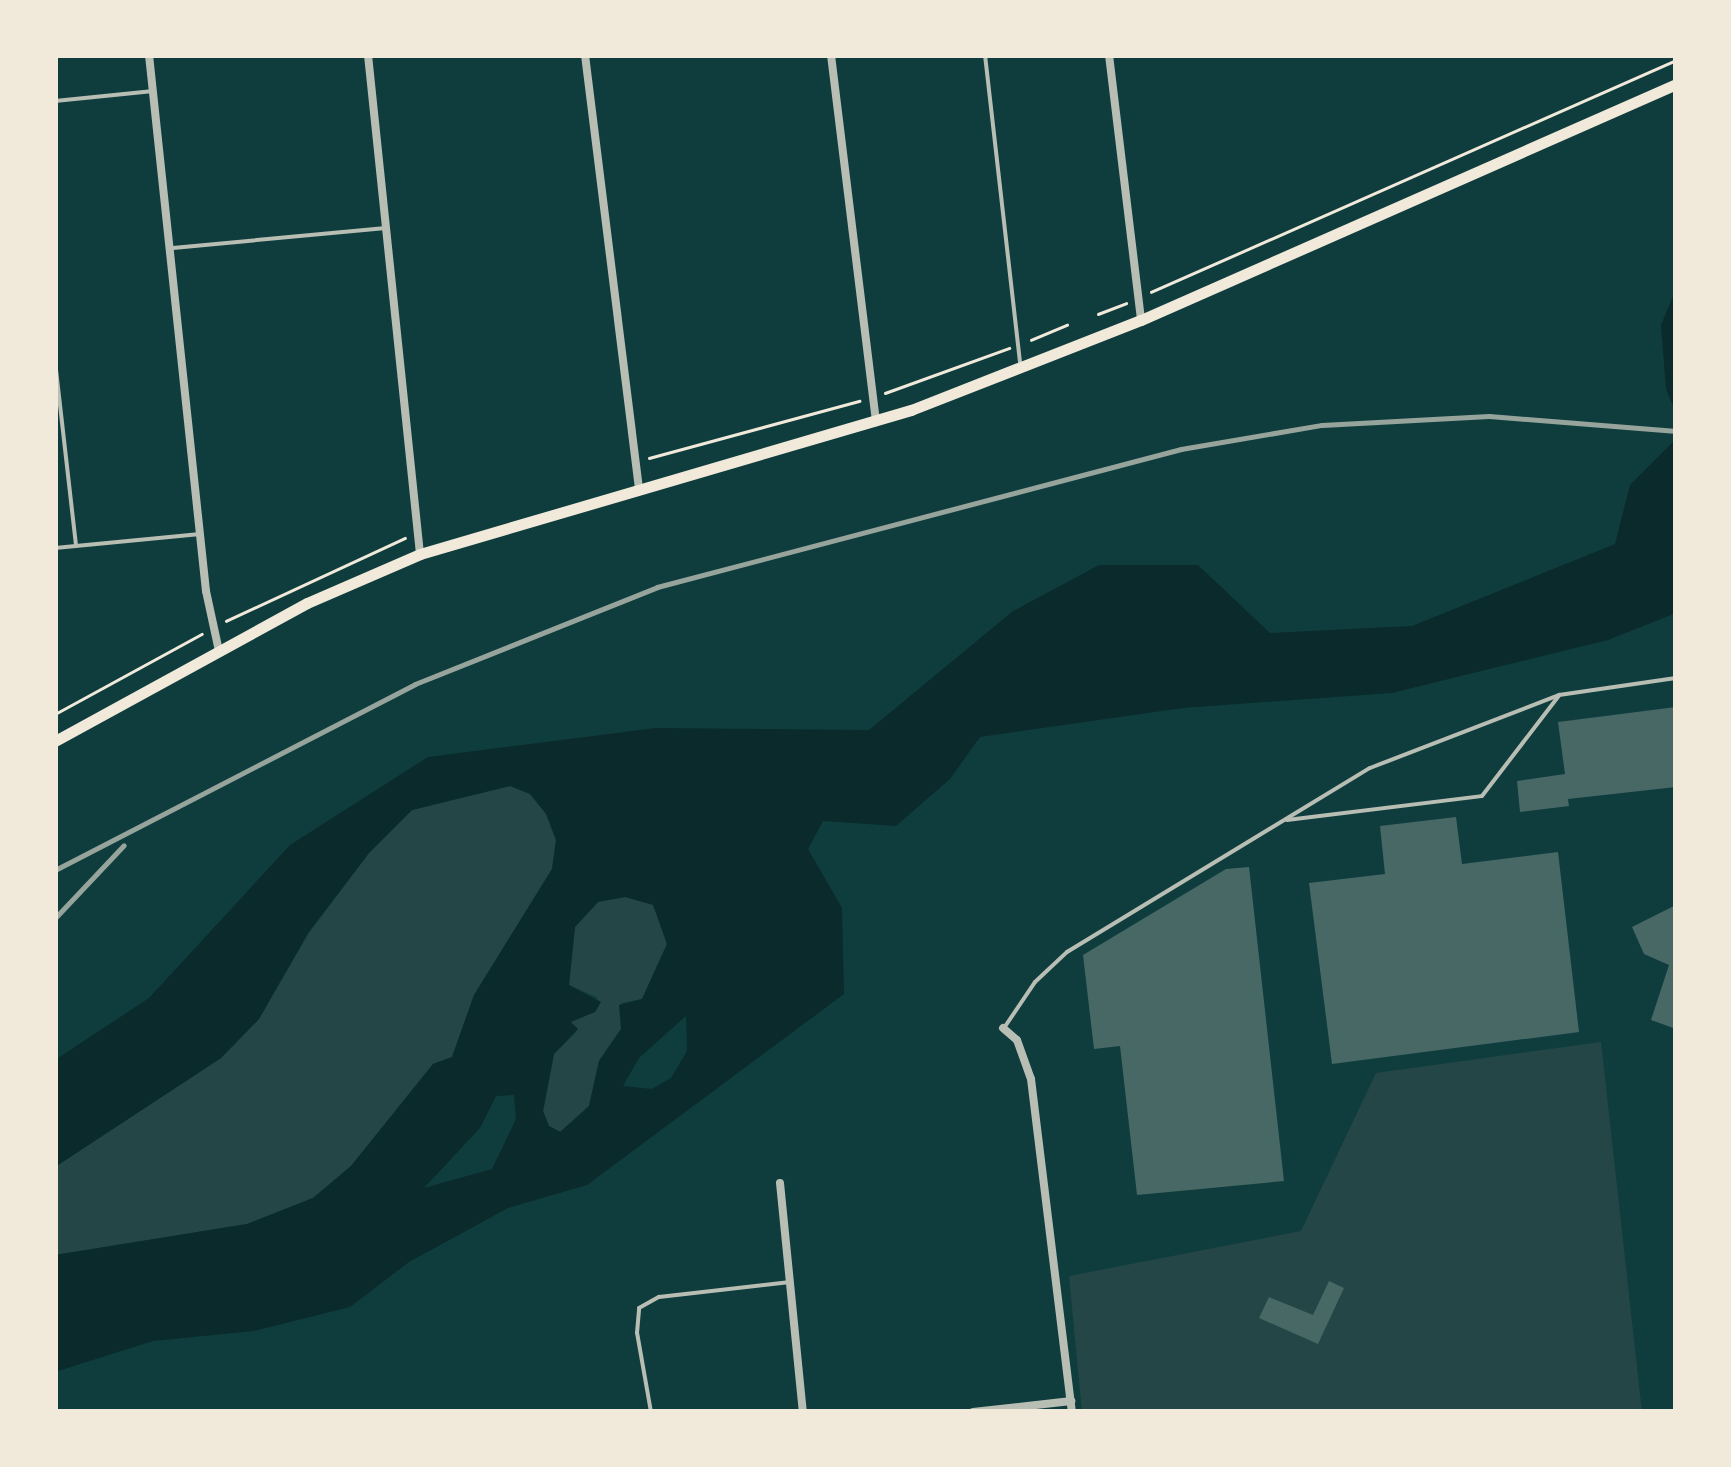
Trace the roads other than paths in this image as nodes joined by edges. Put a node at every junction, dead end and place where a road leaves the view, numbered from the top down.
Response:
1 (149, 55) edge
2 (368, 55) edge
3 (585, 55) edge
4 (831, 55) edge
5 (985, 55) edge
6 (1109, 55) edge
7 (1676, 84) edge
8 (153, 91) junction
9 (55, 101) edge
10 (387, 228) junction
11 (171, 248) junction
12 (1141, 320) junction
13 (55, 361) edge
14 (1021, 367) junction
15 (876, 422) junction
16 (639, 487) junction
17 (200, 534) junction
18 (76, 546) junction
19 (55, 548) edge
20 (420, 554) junction
21 (219, 651) junction
22 (1676, 678) edge
23 (1559, 696) junction
24 (55, 741) edge
25 (1283, 820) junction
26 (1004, 1028) joint
27 (780, 1184) dead end
28 (790, 1282) junction
29 (1071, 1402) junction
30 (651, 1412) edge
31 (803, 1412) edge
32 (973, 1412) edge
33 (1072, 1412) edge

1 - 8 street
2 - 10 street
3 - 16 street
4 - 15 street
5 - 14 lane
6 - 12 street
7 - 12 main road
8 - 9 lane
8 - 11 street
10 - 11 lane
10 - 20 street
11 - 17 street
12 - 14 main road
13 - 18 lane
14 - 15 main road
15 - 16 main road
16 - 20 main road
17 - 18 lane
17 - 21 street
18 - 19 lane
20 - 21 main road
21 - 24 main road
22 - 23 lane
23 - 25 lane
23 - 25 lane
25 - 26 lane
26 - 29 street
27 - 28 street
28 - 30 lane
28 - 31 street
29 - 32 street
29 - 33 street

